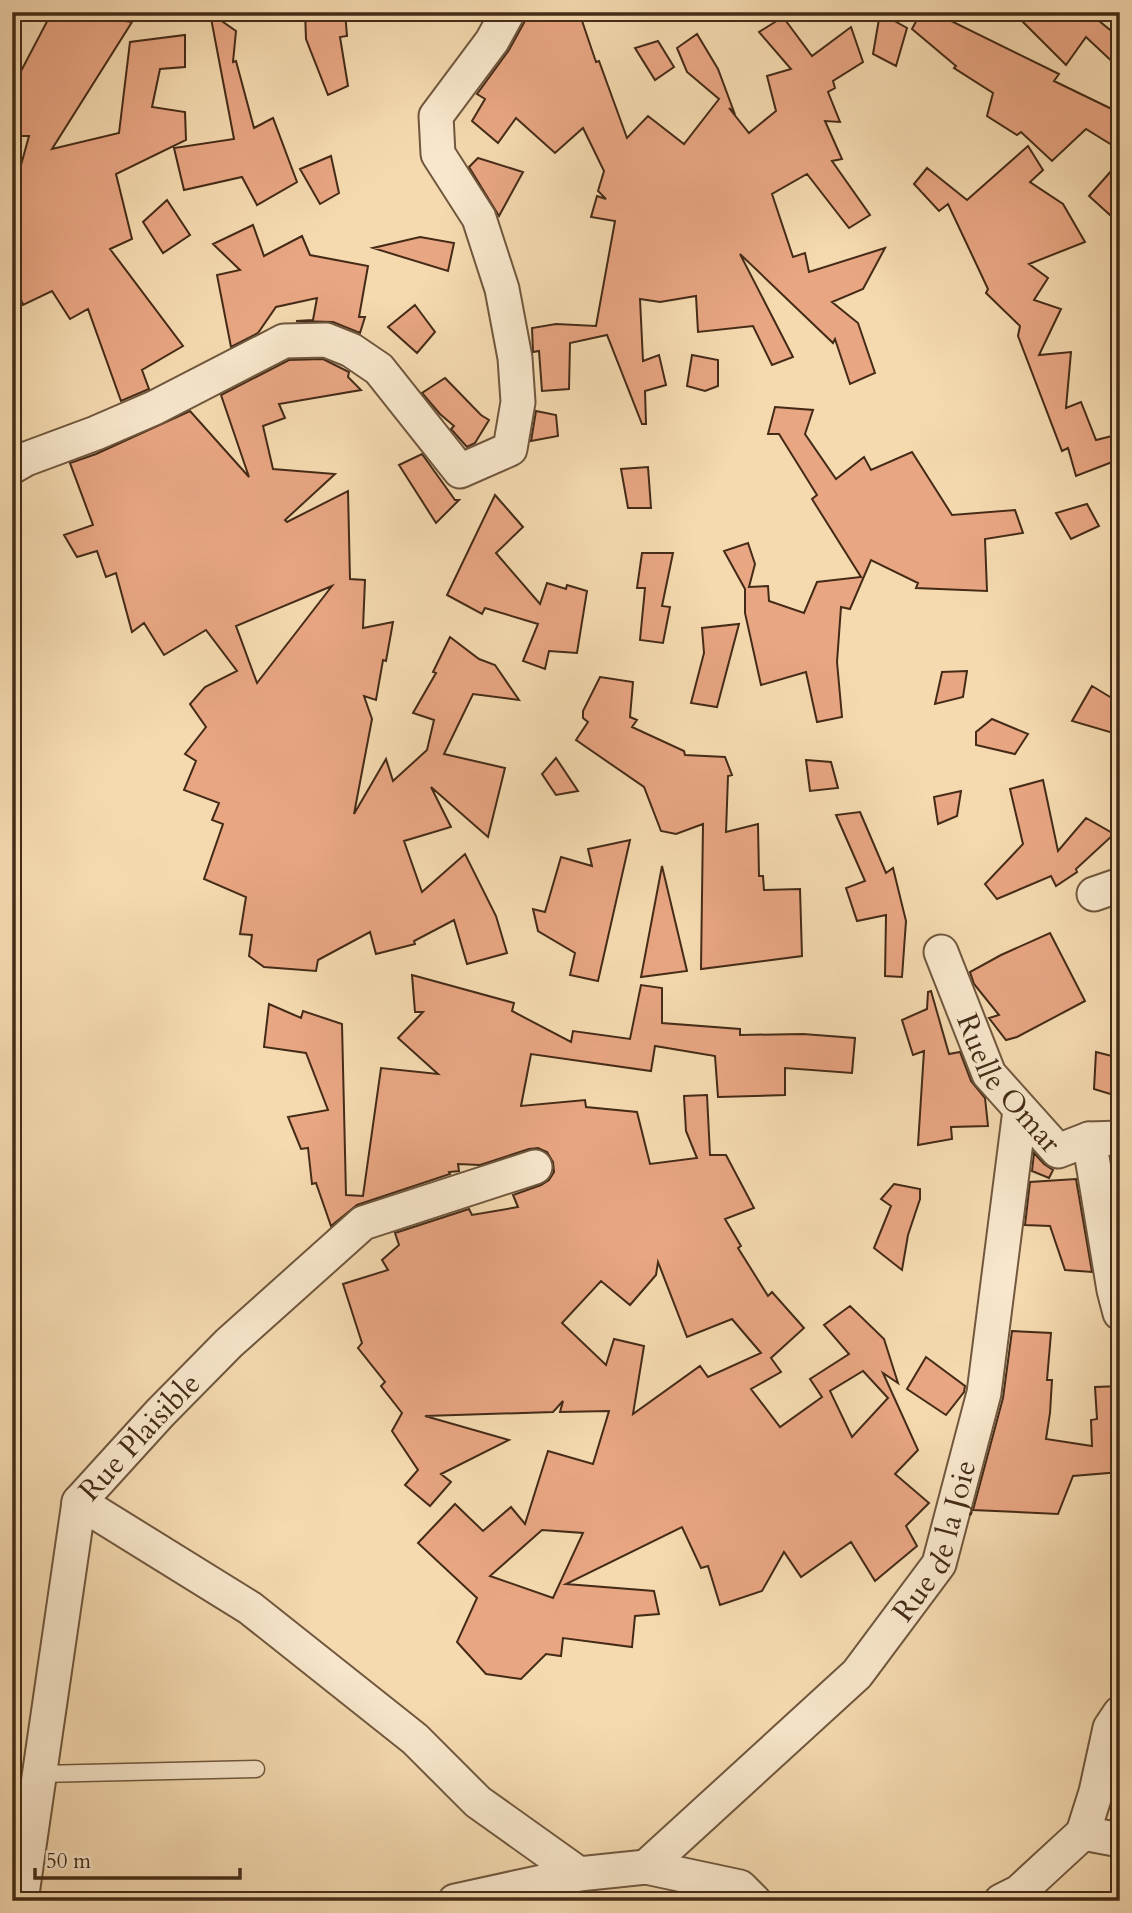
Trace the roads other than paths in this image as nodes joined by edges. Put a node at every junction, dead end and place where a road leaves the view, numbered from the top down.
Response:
1 (508, 12) edge
2 (12, 467) edge
3 (941, 952) dead end
4 (1020, 1110) junction
5 (1105, 1139) edge
6 (535, 1167) dead end
7 (1120, 1313) edge
8 (79, 1502) junction
9 (1120, 1713) edge
10 (256, 1769) dead end
11 (40, 1774) junction
12 (1083, 1833) junction
13 (1120, 1840) edge
14 (646, 1867) junction
15 (579, 1874) junction
16 (21, 1901) edge
17 (455, 1901) edge
18 (754, 1901) edge
19 (1001, 1901) edge

1 - 2 street
3 - 4 street, Ruelle Omar
4 - 5 street, Ruelle Omar
4 - 14 street, Rue de la Joie
5 - 7 street
6 - 8 street, Rue Plaisible
8 - 11 street, Rue Plaisible
8 - 15 street
9 - 12 street
10 - 11 lane
11 - 16 street, Rue Plaisible
12 - 13 street
12 - 19 street
14 - 15 street
14 - 18 street
15 - 17 street

